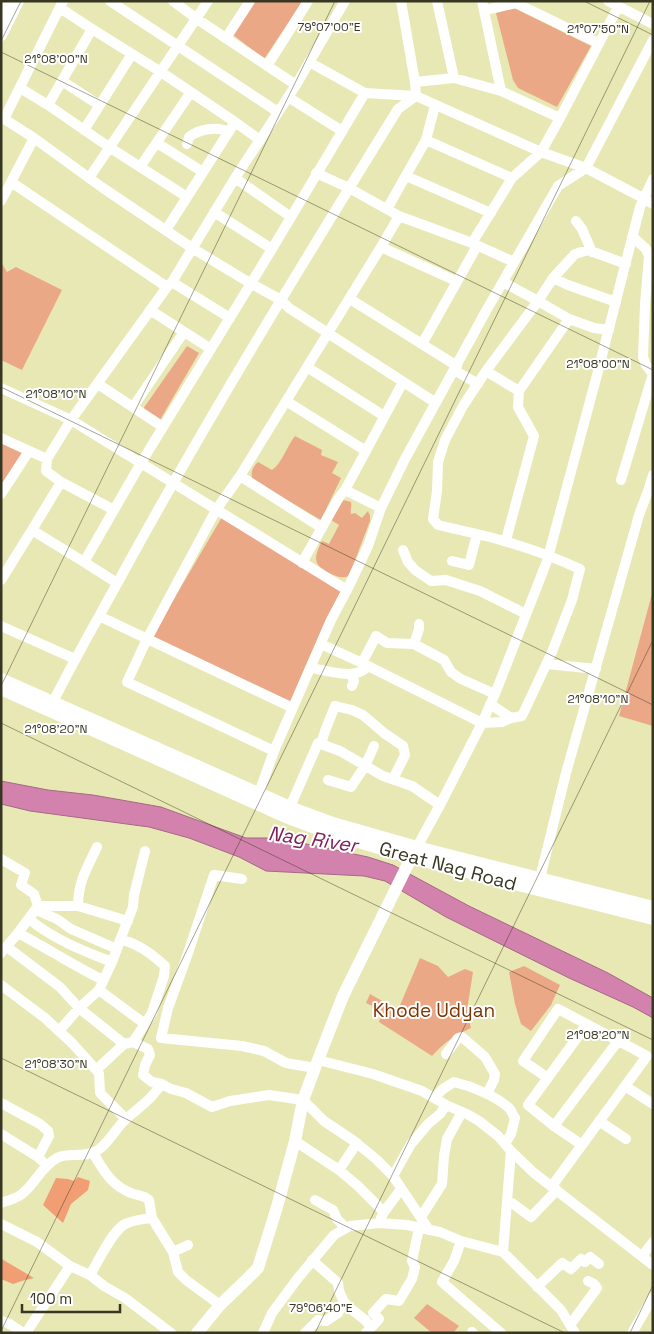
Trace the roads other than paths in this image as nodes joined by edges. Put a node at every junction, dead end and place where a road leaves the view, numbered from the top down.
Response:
1 (8, 1) edge
2 (18, 1) edge
3 (110, 1) edge
4 (173, 1) edge
5 (208, 1) edge
6 (250, 1) edge
7 (308, 1) edge
8 (344, 1) edge
9 (400, 1) edge
10 (438, 1) edge
11 (61, 4) edge
12 (613, 4) edge
13 (484, 6) edge
14 (1, 14) edge
15 (196, 19) junction
16 (653, 24) edge
17 (92, 28) junction
18 (1, 35) edge
19 (226, 38) junction
20 (653, 40) edge
21 (598, 43) junction
22 (178, 46) junction
23 (132, 54) junction
24 (309, 62) junction
25 (267, 66) junction
26 (161, 72) junction
27 (454, 78) junction
28 (62, 81) junction
29 (415, 82) junction
30 (296, 86) junction
31 (20, 88) junction
32 (501, 91) junction
33 (191, 92) junction
34 (365, 93) junction
35 (416, 96) junction
36 (288, 97) junction
37 (48, 105) junction
38 (99, 105) junction
39 (435, 105) junction
40 (278, 112) junction
41 (3, 118) edge
42 (560, 118) junction
43 (235, 122) junction
44 (84, 130) junction
45 (342, 131) junction
46 (229, 132) junction
47 (34, 138) junction
48 (260, 140) junction
49 (426, 140) junction
50 (157, 143) junction
51 (187, 144) dead end
52 (109, 148) junction
53 (541, 152) junction
54 (140, 167) junction
55 (586, 168) junction
56 (203, 172) junction
57 (316, 173) junction
58 (406, 176) junction
59 (89, 178) junction
60 (236, 178) junction
61 (512, 178) junction
62 (653, 179) edge
63 (11, 182) junction
64 (350, 188) junction
65 (187, 198) junction
66 (644, 198) junction
67 (1, 201) edge
68 (653, 204) edge
69 (387, 209) junction
70 (214, 212) junction
71 (491, 213) junction
72 (399, 216) junction
73 (290, 217) junction
74 (576, 221) dead end
75 (166, 230) junction
76 (633, 237) junction
77 (474, 245) junction
78 (381, 247) junction
79 (192, 248) junction
80 (272, 249) junction
81 (592, 252) junction
82 (514, 262) junction
83 (626, 264) junction
84 (553, 278) junction
85 (456, 281) junction
86 (503, 282) junction
87 (250, 284) junction
88 (169, 285) junction
89 (350, 299) junction
90 (281, 300) junction
91 (538, 301) junction
92 (616, 302) junction
93 (649, 304) edge
94 (150, 310) junction
95 (230, 318) junction
96 (569, 319) junction
97 (609, 330) junction
98 (184, 332) junction
99 (327, 333) junction
100 (422, 344) junction
101 (211, 349) junction
102 (307, 368) junction
103 (456, 368) junction
104 (486, 371) junction
105 (653, 374) edge
106 (403, 382) junction
107 (98, 384) junction
108 (478, 384) junction
109 (1, 388) edge
110 (519, 391) junction
111 (286, 401) junction
112 (436, 403) junction
113 (133, 407) junction
114 (384, 416) junction
115 (72, 420) junction
116 (163, 427) junction
117 (1, 438) edge
118 (29, 451) junction
119 (366, 451) junction
120 (47, 459) junction
121 (141, 463) junction
122 (653, 475) edge
123 (240, 476) junction
124 (622, 480) dead end
125 (61, 482) junction
126 (172, 482) junction
127 (345, 490) junction
128 (650, 491) edge
129 (1, 494) edge
130 (381, 508) junction
131 (114, 510) junction
132 (216, 510) junction
133 (322, 528) junction
134 (32, 530) junction
135 (477, 534) junction
136 (506, 540) junction
137 (403, 550) dead end
138 (548, 556) junction
139 (452, 561) dead end
140 (84, 562) junction
141 (302, 563) junction
142 (1, 580) edge
143 (117, 583) junction
144 (347, 590) junction
145 (526, 614) junction
146 (99, 616) junction
147 (419, 624) dead end
148 (1, 626) edge
149 (147, 638) junction
150 (320, 644) junction
151 (414, 644) junction
152 (75, 660) junction
153 (548, 664) junction
154 (365, 665) junction
155 (310, 668) junction
156 (596, 669) junction
157 (351, 675) junction
158 (1, 679) edge
159 (352, 686) dead end
160 (1, 689) edge
161 (495, 694) junction
162 (490, 704) junction
163 (51, 706) junction
164 (293, 708) junction
165 (511, 718) junction
166 (482, 723) junction
167 (321, 744) junction
168 (374, 746) dead end
169 (274, 751) junction
170 (365, 766) junction
171 (328, 780) dead end
172 (393, 780) junction
173 (259, 793) junction
174 (440, 805) junction
175 (290, 807) junction
176 (97, 847) dead end
177 (145, 851) dead end
178 (412, 856) junction
179 (1, 859) edge
180 (540, 878) junction
181 (242, 879) dead end
182 (78, 906) junction
183 (653, 907) edge
184 (37, 908) junction
185 (29, 919) junction
186 (653, 919) edge
187 (128, 921) junction
188 (18, 933) junction
189 (118, 944) junction
190 (4, 950) edge
191 (112, 962) junction
192 (1, 985) edge
193 (101, 985) junction
194 (79, 1008) junction
195 (145, 1024) junction
196 (587, 1024) junction
197 (60, 1031) junction
198 (618, 1041) junction
199 (129, 1043) junction
200 (446, 1054) dead end
201 (316, 1064) junction
202 (96, 1070) junction
203 (548, 1078) junction
204 (162, 1084) junction
205 (625, 1086) junction
206 (487, 1094) junction
207 (434, 1098) junction
208 (303, 1100) junction
209 (1, 1103) edge
210 (653, 1104) edge
211 (446, 1105) junction
212 (462, 1112) junction
213 (126, 1119) junction
214 (599, 1121) junction
215 (554, 1126) junction
216 (1, 1134) edge
217 (626, 1139) dead end
218 (295, 1141) junction
219 (357, 1143) junction
220 (582, 1145) junction
221 (508, 1147) junction
222 (94, 1153) junction
223 (38, 1157) junction
224 (46, 1166) junction
225 (339, 1170) junction
226 (393, 1176) junction
227 (554, 1188) junction
228 (401, 1189) junction
229 (315, 1200) dead end
230 (508, 1202) junction
231 (1, 1203) edge
232 (384, 1212) junction
233 (152, 1218) junction
234 (379, 1223) junction
235 (2, 1225) edge
236 (423, 1225) junction
237 (346, 1228) junction
238 (461, 1241) junction
239 (653, 1242) edge
240 (188, 1245) dead end
241 (172, 1252) junction
242 (503, 1252) junction
243 (649, 1259) edge
244 (312, 1260) junction
245 (599, 1264) dead end
246 (70, 1266) junction
247 (90, 1275) junction
248 (588, 1281) dead end
249 (538, 1288) junction
250 (653, 1297) edge
251 (344, 1302) junction
252 (220, 1305) junction
253 (1, 1321) edge
254 (573, 1329) edge
255 (368, 1330) edge
256 (25, 1333) edge
257 (171, 1333) edge
258 (197, 1333) edge
259 (263, 1333) edge
260 (305, 1333) edge
261 (501, 1333) edge
262 (632, 1333) edge

1 - 14 main road
2 - 18 main road
3 - 22 street
4 - 15 street
5 - 15 street
6 - 19 street
7 - 25 street
8 - 24 street
9 - 29 street
10 - 27 street
11 - 17 street
11 - 31 street
12 - 16 street
12 - 21 street
13 - 21 street
13 - 32 street
15 - 19 street
15 - 22 street
17 - 23 street
17 - 28 street
19 - 25 street
20 - 55 street
21 - 42 street
22 - 26 street
22 - 40 street
23 - 26 street
23 - 38 street
24 - 30 street
24 - 34 street
25 - 30 street
26 - 33 street
26 - 52 street
27 - 29 street
27 - 32 street
28 - 37 street
28 - 38 street
29 - 35 street
30 - 36 street
31 - 37 street
31 - 41 street
32 - 42 street
33 - 43 street
33 - 50 street
34 - 35 street
34 - 45 street
35 - 39 street
35 - 64 street
36 - 40 street
36 - 45 street
37 - 44 street
38 - 44 street
39 - 49 street
39 - 53 street
40 - 48 street
41 - 47 street
42 - 53 street
43 - 46 street
43 - 48 street
44 - 52 street
45 - 57 street
46 - 51 street
46 - 56 street
47 - 59 street
47 - 63 street
48 - 60 street
49 - 58 street
49 - 61 street
50 - 54 street
50 - 56 street
52 - 54 street
52 - 59 street
53 - 55 street
53 - 61 street
54 - 65 street
55 - 66 street
55 - 82 street
56 - 65 street
57 - 64 street
57 - 73 street
58 - 69 street
58 - 71 street
59 - 75 street
60 - 70 street
60 - 73 street
61 - 71 street
62 - 66 street
63 - 67 street
63 - 88 street
64 - 69 street
64 - 90 street
65 - 75 street
66 - 68 street
66 - 76 street
69 - 72 street
70 - 79 street
70 - 80 street
71 - 77 street
72 - 77 street
72 - 78 street
73 - 80 street
74 - 81 street
75 - 79 street
76 - 83 street
76 - 93 street
77 - 82 street
77 - 85 street
78 - 85 street
78 - 89 street
79 - 87 street
79 - 88 street
80 - 87 street
81 - 83 street
81 - 84 street
82 - 86 street
83 - 92 street
84 - 91 street
84 - 92 street
85 - 100 street
86 - 91 street
86 - 103 street
87 - 90 street
87 - 95 street
88 - 94 street
88 - 95 street
89 - 99 street
89 - 100 street
90 - 99 street
90 - 126 street
91 - 96 street
91 - 104 street
92 - 97 street
93 - 105 street
94 - 98 street
94 - 107 street
95 - 101 street
96 - 97 street
96 - 110 street
97 - 138 street
98 - 101 street
98 - 113 street
99 - 102 street
99 - 106 street
100 - 103 street
101 - 116 street
102 - 111 street
102 - 114 street
103 - 108 street
103 - 112 street
104 - 108 street
104 - 110 street
105 - 124 street
106 - 112 street
106 - 114 street
107 - 113 street
107 - 115 street
108 - 135 street
109 - 115 street
110 - 136 street
111 - 119 street
111 - 123 street
112 - 130 street
113 - 116 street
114 - 119 street
115 - 120 street
115 - 121 street
116 - 121 street
117 - 118 street
118 - 120 street
118 - 129 street
119 - 127 street
120 - 125 street
121 - 126 street
121 - 131 street
122 - 128 street
123 - 132 street
123 - 133 street
125 - 131 street
125 - 134 street
126 - 132 street
126 - 143 street
127 - 130 street
127 - 133 street
128 - 156 street
130 - 144 street
131 - 140 street
132 - 141 street
132 - 149 street
133 - 141 street
134 - 140 street
134 - 142 street
135 - 136 street
135 - 139 street
136 - 138 street
137 - 145 street
138 - 145 street
138 - 153 street
140 - 143 street
141 - 144 street
143 - 146 street
144 - 150 street
145 - 161 street
146 - 149 street
146 - 152 street
147 - 151 street
148 - 152 street
149 - 164 street
149 - 169 street
150 - 154 street
150 - 155 street
151 - 154 street
151 - 161 street
152 - 163 street
153 - 156 street
153 - 165 street
154 - 157 street
154 - 166 street
155 - 157 street
155 - 164 street
156 - 180 street
157 - 159 street
158 - 163 main road, Great Nag Road
160 - 163 main road, Great Nag Road
161 - 162 street
162 - 165 street
162 - 166 street
163 - 173 main road, Great Nag Road
163 - 178 main road, Great Nag Road
164 - 169 street
165 - 166 street
166 - 174 street
167 - 170 street
167 - 172 street
167 - 175 street
168 - 170 street
169 - 173 street
170 - 171 street
170 - 172 street
172 - 174 street
173 - 175 main road, Great Nag Road
174 - 178 street
175 - 178 main road, Great Nag Road
176 - 182 street
177 - 187 street
178 - 180 main road, Great Nag Road
178 - 186 main road, Great Nag Road
178 - 201 main road
179 - 184 street
180 - 183 main road, Great Nag Road
181 - 201 street
182 - 184 street
182 - 187 street
184 - 185 street
184 - 189 street
185 - 188 street
185 - 191 street
187 - 189 street
188 - 190 street
188 - 193 street
189 - 191 street
189 - 195 street
190 - 194 street
191 - 193 street
192 - 197 street
193 - 194 street
193 - 195 street
194 - 197 street
194 - 199 street
195 - 199 street
196 - 198 street
196 - 203 street
196 - 203 street
197 - 202 street
198 - 205 street
198 - 215 street
199 - 202 street
199 - 204 street
200 - 206 street
201 - 207 street
201 - 208 main road
202 - 213 street
203 - 215 street
204 - 208 street
204 - 213 street
205 - 210 street
205 - 214 street
206 - 207 street
206 - 221 street
207 - 211 street
208 - 218 main road
208 - 219 street
209 - 223 street
211 - 212 street
211 - 226 street
212 - 221 street
212 - 236 street
213 - 222 street
214 - 217 street
214 - 220 street
215 - 220 street
216 - 223 street
218 - 225 street
218 - 252 main road
219 - 225 street
219 - 226 street
220 - 227 street
221 - 227 street
221 - 230 street
222 - 224 street
222 - 233 street
223 - 224 street
224 - 231 street
225 - 232 street
226 - 228 street
227 - 230 street
227 - 243 street
228 - 232 street
228 - 236 street
229 - 237 street
230 - 242 street
232 - 234 street
233 - 241 street
233 - 247 street
234 - 236 street
234 - 237 street
235 - 246 street
236 - 238 street
236 - 255 street
237 - 244 street
238 - 242 street
238 - 261 street
239 - 243 street
240 - 241 street
241 - 252 street
242 - 249 street
244 - 251 street
244 - 259 street
245 - 249 street
246 - 247 street
246 - 256 street
247 - 257 street
248 - 254 street
249 - 254 street
250 - 262 street
251 - 255 street
251 - 260 street
252 - 258 main road
253 - 256 street

